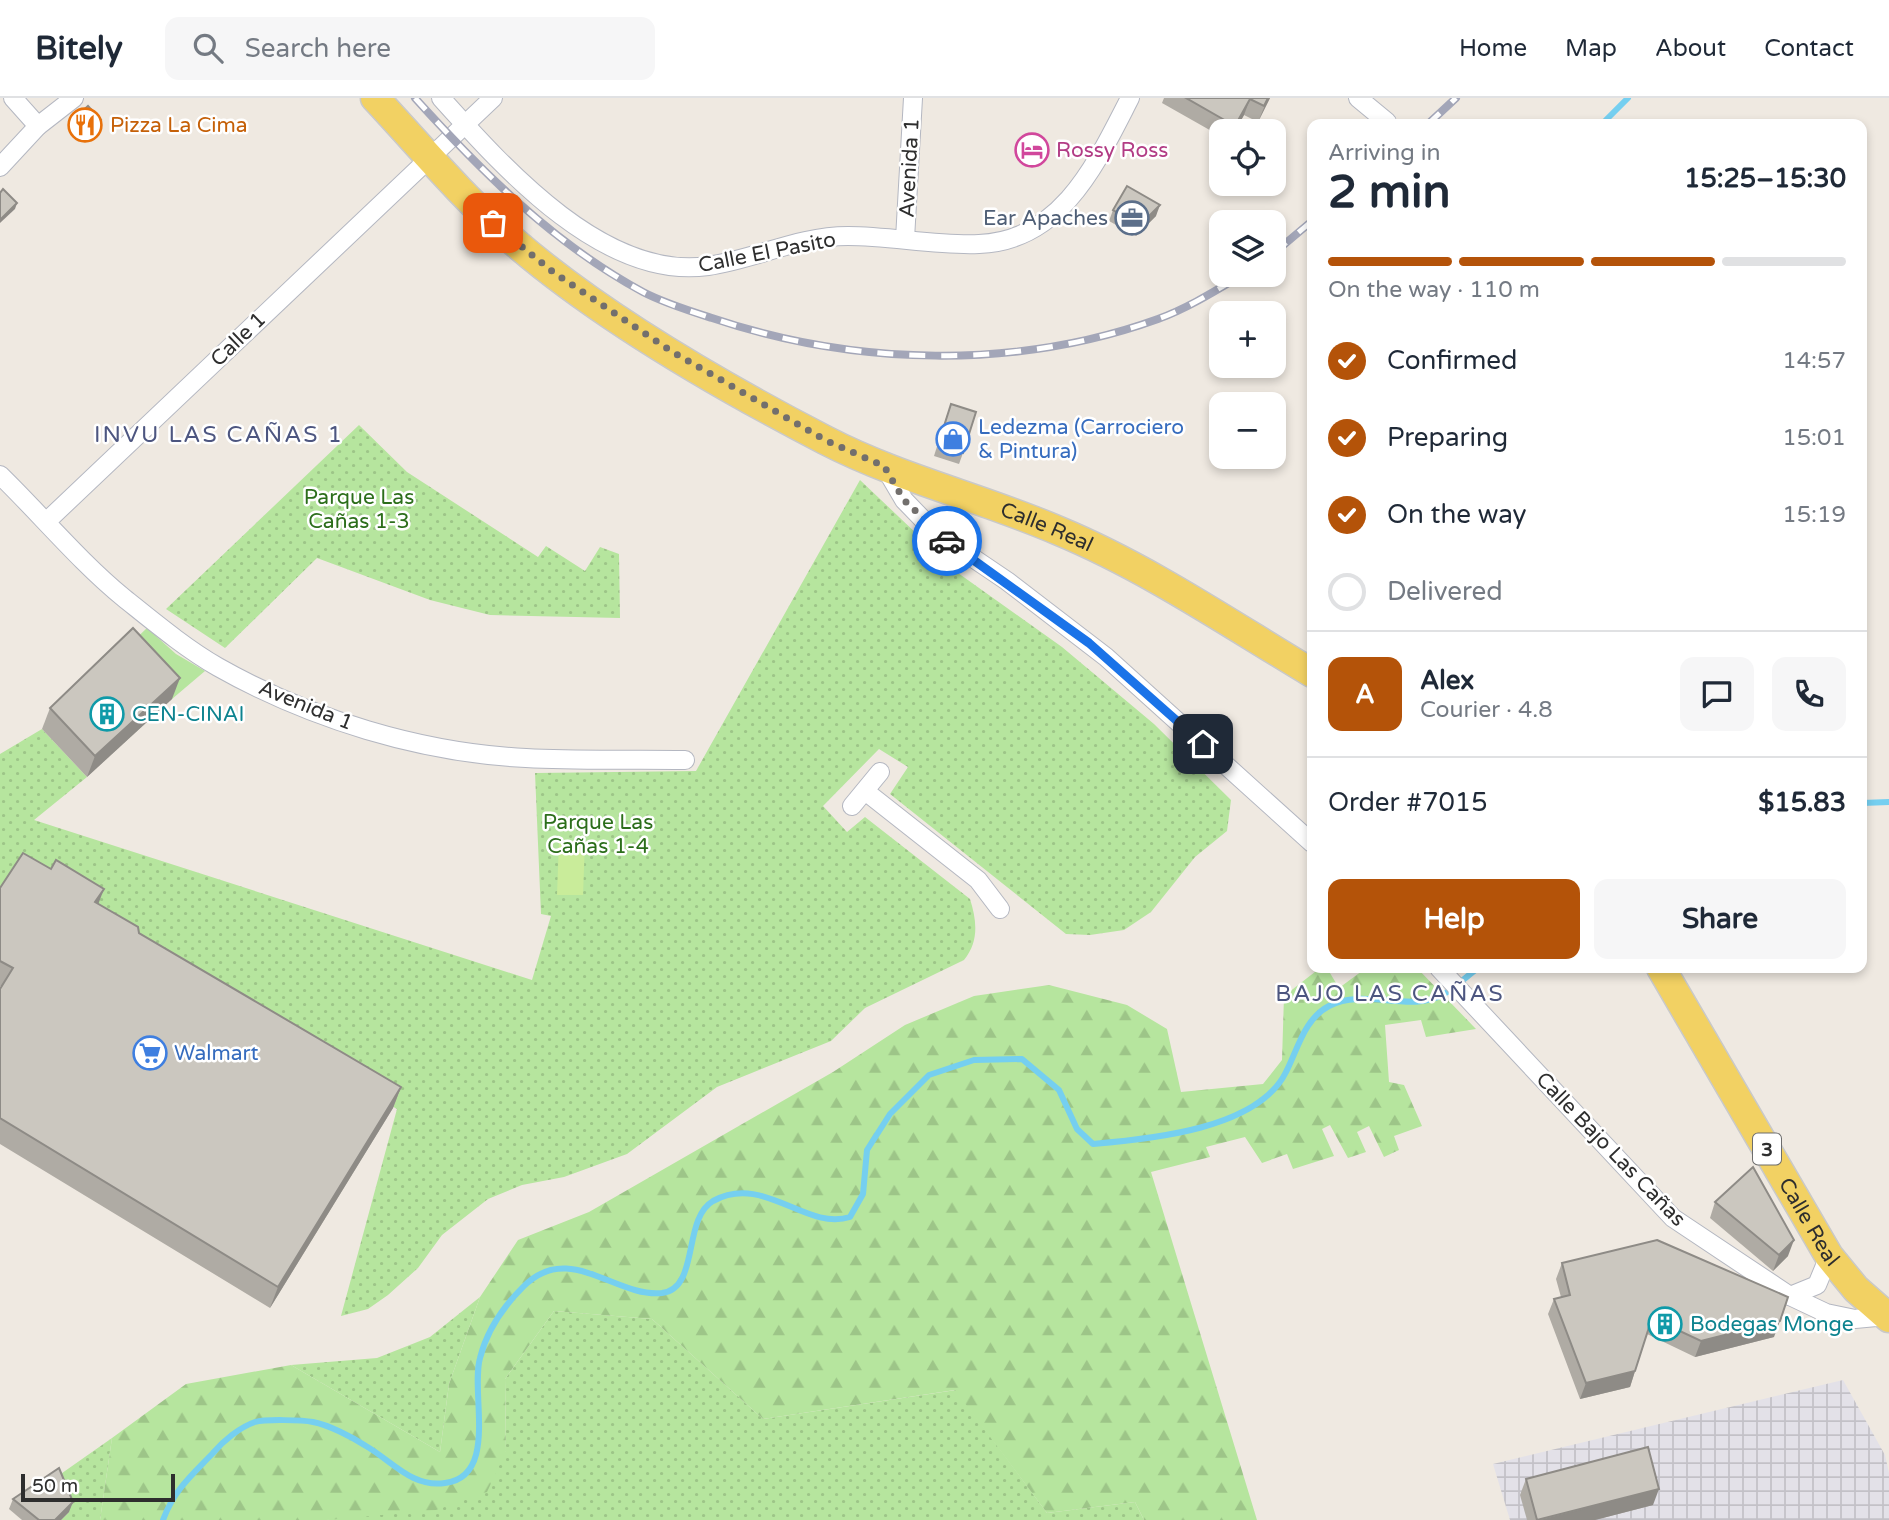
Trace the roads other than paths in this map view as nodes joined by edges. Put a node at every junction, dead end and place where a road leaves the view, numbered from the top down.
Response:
1 (13, 98) edge
2 (74, 98) edge
3 (376, 98) edge
4 (441, 98) edge
5 (493, 98) edge
6 (913, 98) edge
7 (1130, 98) edge
8 (1358, 98) edge
9 (1383, 119) edge
10 (465, 124) junction
11 (38, 126) junction
12 (430, 157) junction
13 (0, 167) edge
14 (905, 239) junction
15 (884, 466) junction
16 (0, 475) edge
17 (47, 521) junction
18 (1307, 670) edge
19 (685, 760) dead end
20 (880, 772) dead end
21 (864, 791) junction
22 (852, 806) dead end
23 (1307, 838) edge
24 (1000, 909) dead end
25 (1444, 973) edge
26 (1664, 973) edge
27 (1829, 1256) junction
28 (1790, 1296) junction
29 (1888, 1317) edge

1 - 11 street
2 - 11 street
3 - 12 main road, Calle Real
4 - 10 street, Calle El Pasito
5 - 10 street, Calle 1
6 - 14 street, Avenida 1
7 - 14 street, Calle El Pasito
8 - 9 street
10 - 12 street, Calle 1
10 - 14 street, Calle El Pasito
11 - 13 street
12 - 15 main road, Calle Real
12 - 17 street, Calle 1
15 - 18 main road, Calle Real
15 - 23 street
16 - 17 street, Avenida 1
17 - 19 street, Avenida 1
20 - 21 street
21 - 22 street
21 - 24 street
25 - 28 street, Calle Bajo Las Cañas
26 - 27 main road, Calle Real / 3
27 - 28 street
27 - 29 main road, Calle Real / 3
28 - 29 street, Calle Bajo Las Cañas

